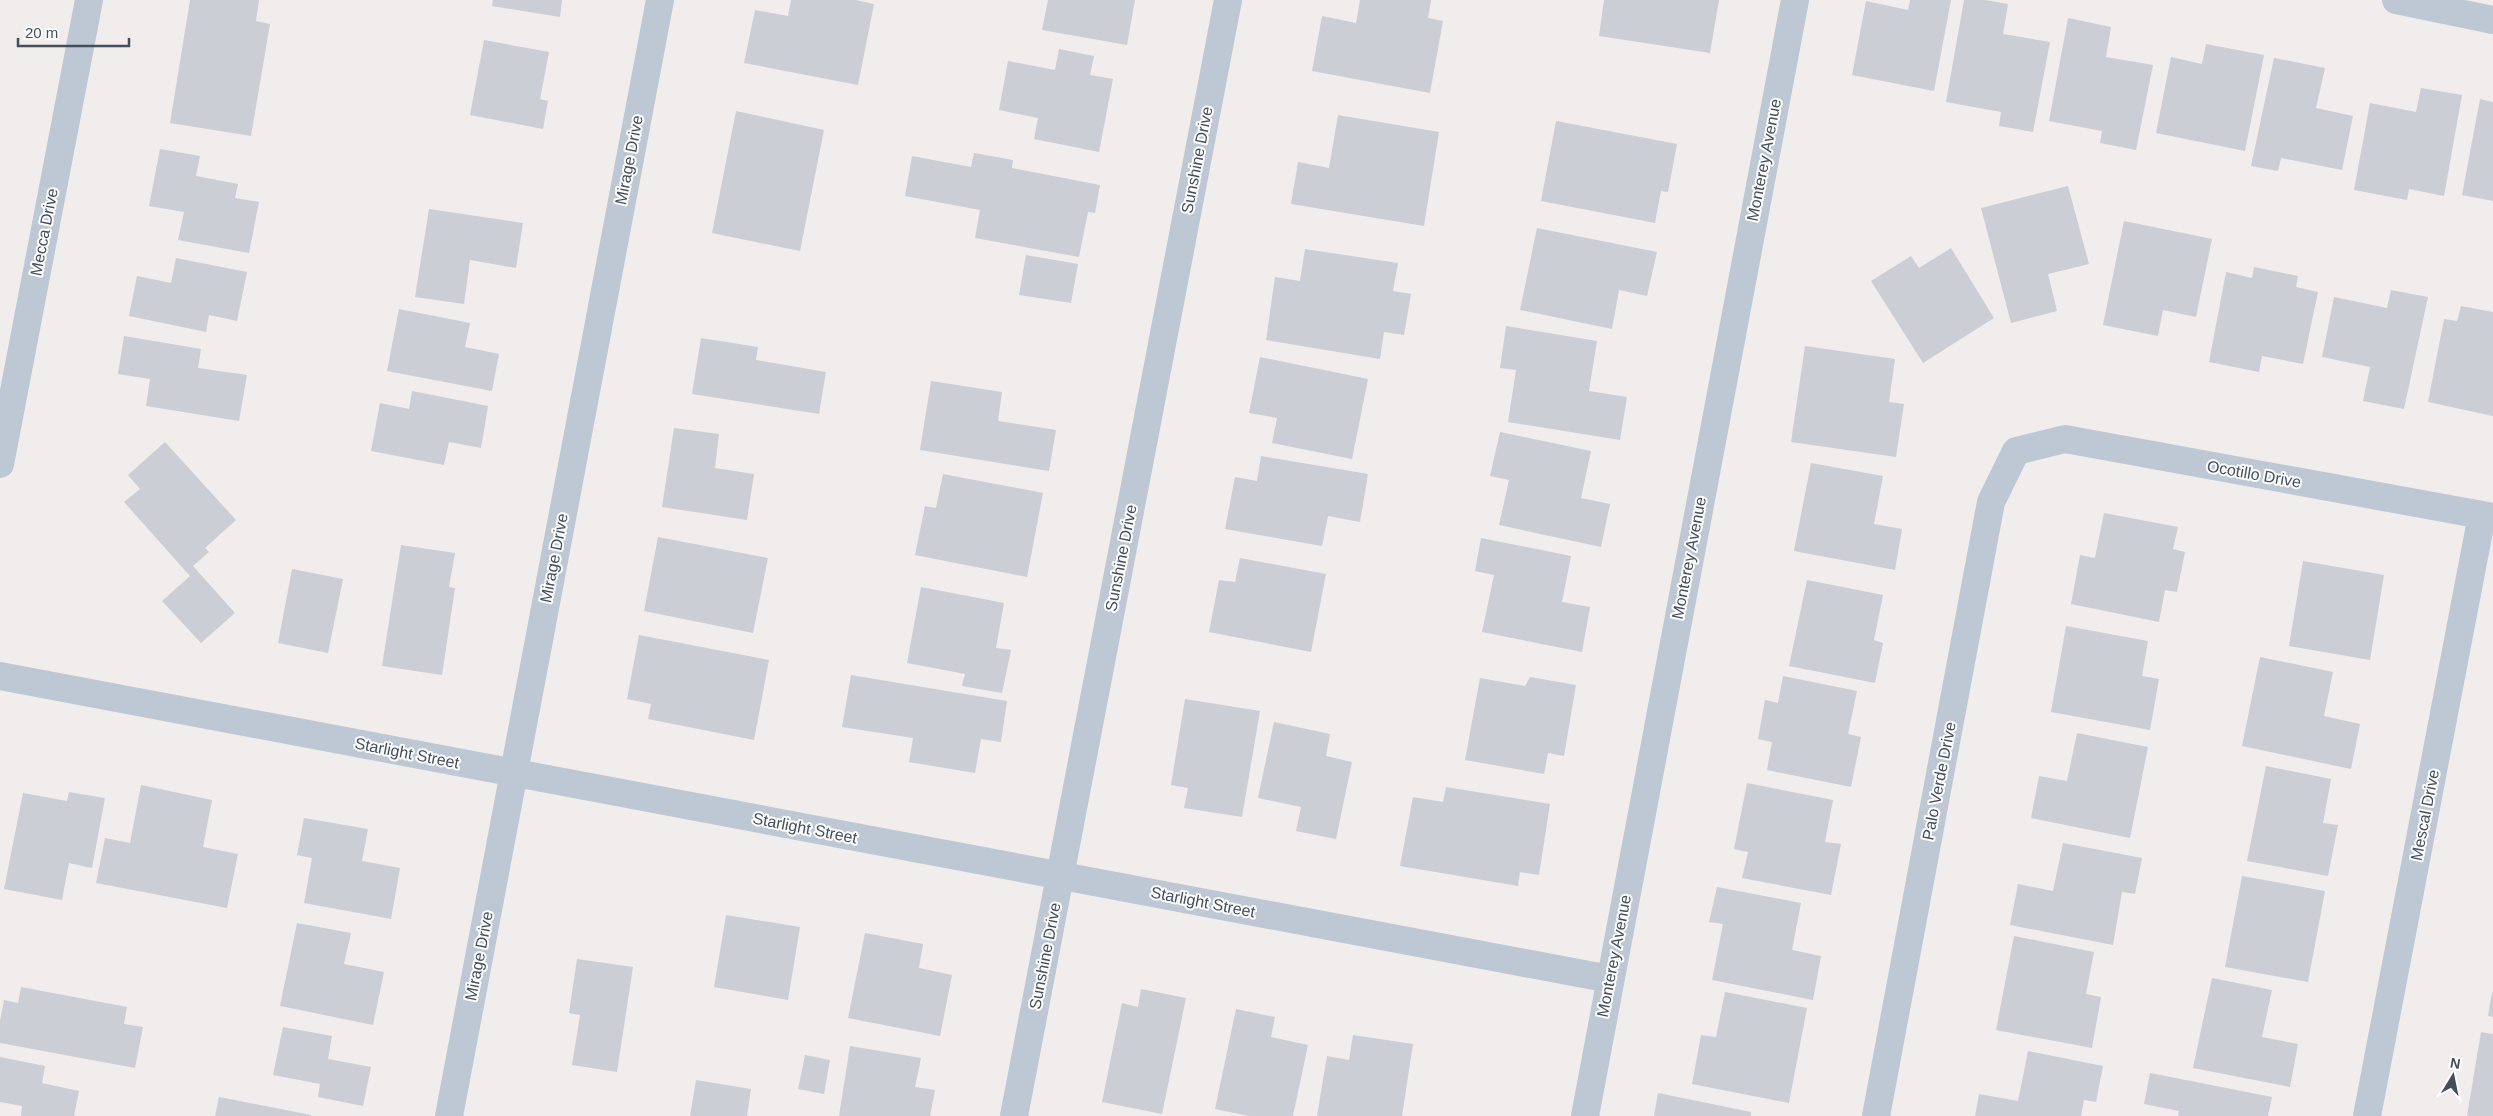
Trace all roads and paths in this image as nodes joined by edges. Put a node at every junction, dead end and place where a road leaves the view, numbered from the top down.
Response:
1 (89, 0) edge
2 (660, 0) edge
3 (1228, 0) edge
4 (1795, 0) edge
5 (2396, 0) edge
6 (2493, 20) edge
7 (2016, 451) joint
8 (0, 464) edge
9 (2487, 516) edge
10 (0, 676) edge
11 (514, 773) junction
12 (1060, 876) junction
13 (1610, 979) junction
14 (449, 1116) edge
15 (1014, 1116) edge
16 (1585, 1116) edge
17 (1876, 1116) edge
18 (2367, 1116) edge

1 - 8 street, Mecca Drive
2 - 11 street, Mirage Drive
3 - 12 street, Sunshine Drive
4 - 13 street, Monterey Avenue
5 - 6 street
7 - 9 street, Ocotillo Drive
7 - 17 street, Palo Verde Drive
9 - 18 street, Mescal Drive
10 - 11 street, Starlight Street
11 - 12 street, Starlight Street
11 - 14 street, Mirage Drive
12 - 13 street, Starlight Street
12 - 15 street, Sunshine Drive
13 - 16 street, Monterey Avenue

